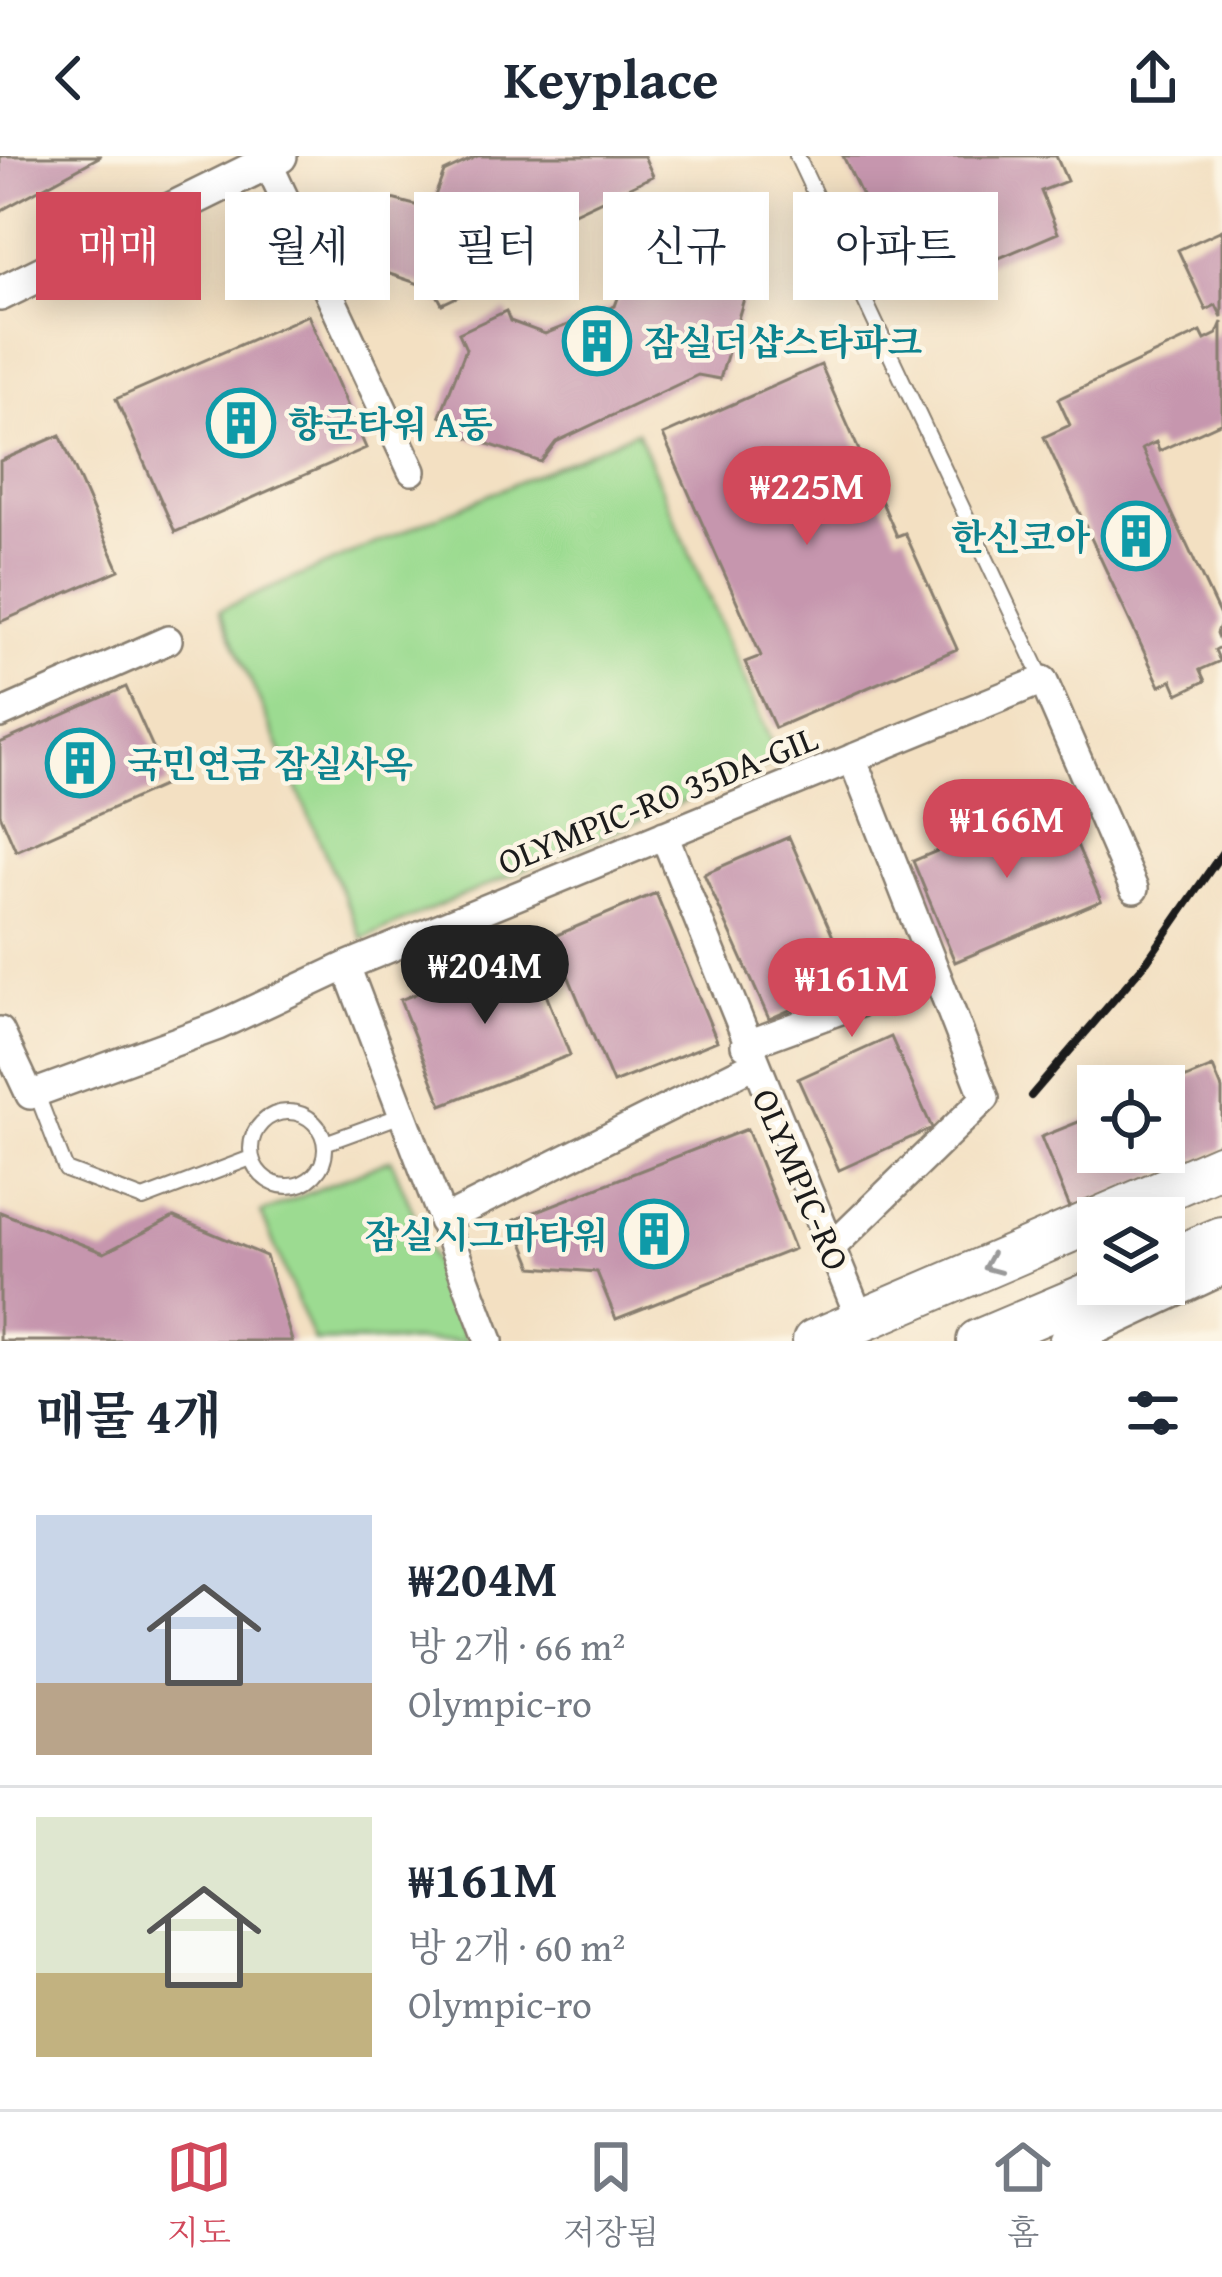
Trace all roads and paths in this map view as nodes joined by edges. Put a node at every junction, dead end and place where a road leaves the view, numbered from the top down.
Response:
1 (797, 156) edge
2 (274, 160) edge
3 (0, 294) edge
4 (412, 471) dead end
5 (168, 640) dead end
6 (1043, 680) junction
7 (0, 714) edge
8 (852, 758) junction
9 (664, 835) junction
10 (1134, 889) dead end
11 (346, 966) junction
12 (936, 975) junction
13 (0, 1031) edge
14 (749, 1055) junction
15 (36, 1092) junction
16 (402, 1114) junction
17 (325, 1143) junction
18 (251, 1158) junction
19 (1222, 1165) edge
20 (1148, 1197) edge
21 (442, 1221) junction
22 (1077, 1228) edge
23 (1222, 1238) edge
24 (833, 1246) junction
25 (1185, 1253) edge
26 (1222, 1268) edge
27 (1077, 1299) edge
28 (861, 1321) junction
29 (489, 1341) edge
30 (814, 1341) edge
31 (978, 1341) edge
32 (1066, 1341) edge

1 - 6 lane
2 - 3 street
2 - 4 street
5 - 7 street
6 - 8 street, OLYMPIC-RO 35DA-GIL
6 - 10 street
8 - 9 street, OLYMPIC-RO 35DA-GIL
8 - 12 street
9 - 11 street, OLYMPIC-RO 35DA-GIL
9 - 14 street, OLYMPIC-RO
11 - 15 street, OLYMPIC-RO 35DA-GIL
11 - 16 street
12 - 14 street
12 - 24 street
13 - 15 street
14 - 21 street
14 - 24 street, OLYMPIC-RO
15 - 18 lane
16 - 17 lane
16 - 21 street
17 - 18 lane
17 - 18 lane
19 - 20 main road
21 - 29 street
22 -> 28 main road
23 - 25 main road
24 - 28 street, OLYMPIC-RO
26 - 32 street
27 - 31 main road
28 - 30 main road

